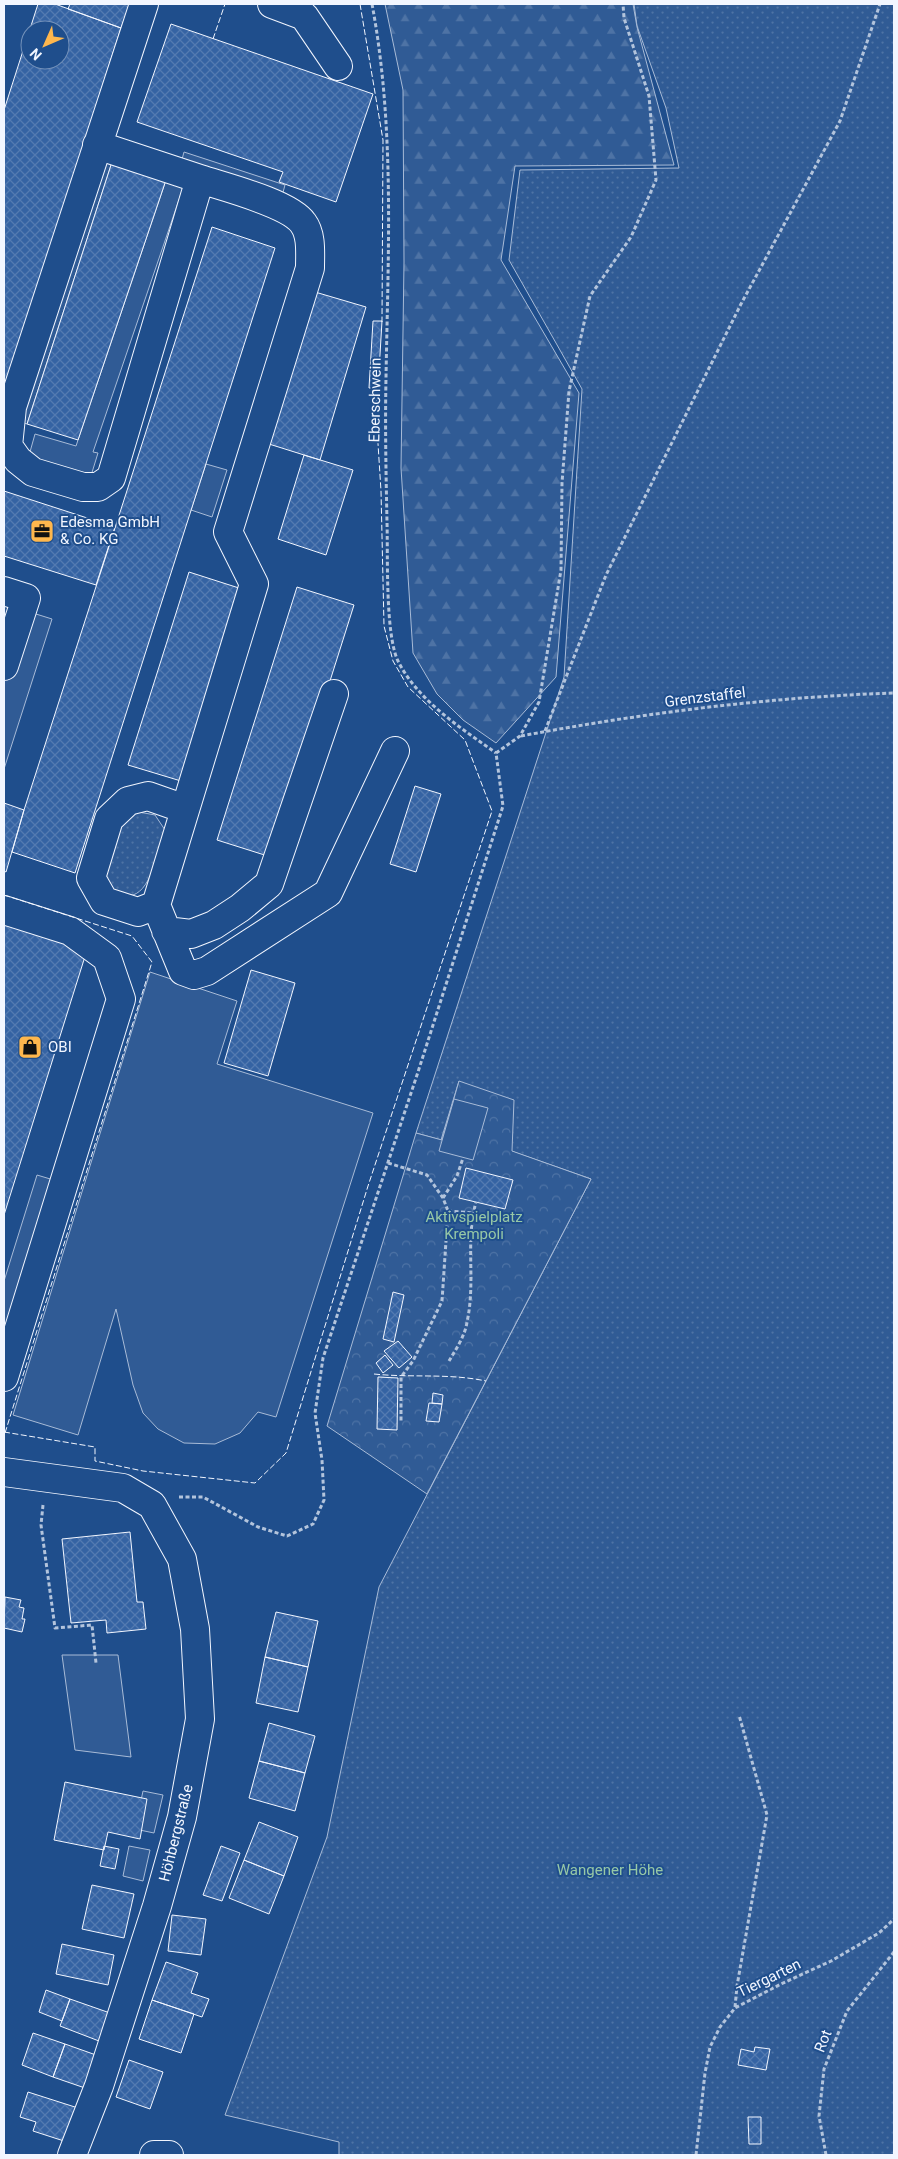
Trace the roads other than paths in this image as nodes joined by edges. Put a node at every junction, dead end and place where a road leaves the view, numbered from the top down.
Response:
1 (144, 4) edge
2 (272, 4) edge
3 (338, 66) dead end
4 (97, 145) junction
5 (200, 179) junction
6 (4, 591) edge
7 (4, 666) edge
8 (334, 694) dead end
9 (395, 751) dead end
10 (186, 809) junction
11 (156, 905) junction
12 (4, 910) edge
13 (166, 930) junction
14 (4, 1377) edge
15 (4, 1472) edge
16 (72, 2155) edge
17 (154, 2155) edge
18 (169, 2155) edge

1 - 4 street
2 - 3 street
4 - 5 street
4 - 5 street
5 - 10 street
6 - 7 street
8 - 13 street
9 - 13 street
10 - 11 street
10 - 11 street
11 - 13 street
12 - 14 street
15 - 16 street, Höhbergstraße
17 - 18 street

